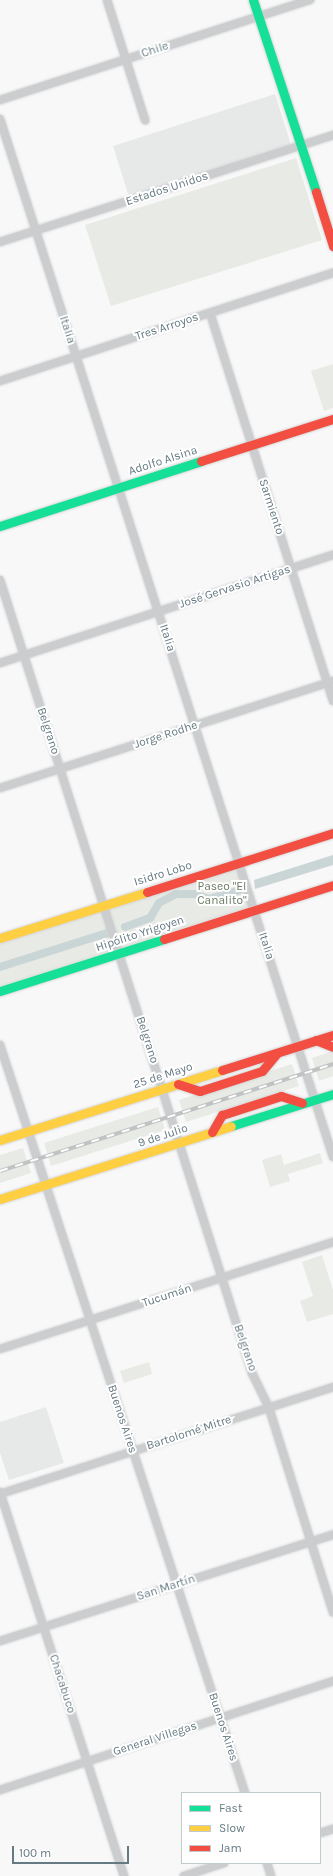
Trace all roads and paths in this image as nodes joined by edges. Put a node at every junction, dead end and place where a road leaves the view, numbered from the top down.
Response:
1 (108, 0) edge
2 (253, 0) edge
3 (262, 0) edge
4 (310, 0) edge
5 (263, 15) junction
6 (126, 59) junction
7 (0, 100) edge
8 (0, 119) edge
9 (145, 120) dead end
10 (333, 135) edge
11 (304, 144) junction
12 (333, 220) edge
13 (35, 231) junction
14 (0, 242) edge
15 (333, 246) edge
16 (333, 273) edge
17 (210, 313) junction
18 (75, 356) junction
19 (0, 381) edge
20 (333, 419) edge
21 (252, 445) junction
22 (117, 489) junction
23 (0, 526) edge
24 (333, 556) edge
25 (291, 569) junction
26 (0, 580) edge
27 (158, 612) junction
28 (24, 655) junction
29 (0, 663) edge
30 (330, 682) edge
31 (333, 701) edge
32 (196, 725) junction
33 (60, 769) junction
34 (0, 788) edge
35 (333, 833) edge
36 (239, 863) junction
37 (333, 885) edge
38 (104, 905) junction
39 (255, 910) junction
40 (0, 938) edge
41 (119, 953) junction
42 (0, 991) edge
43 (333, 1035) edge
44 (316, 1040) junction
45 (0, 1044) edge
46 (298, 1046) junction
47 (333, 1047) edge
48 (277, 1053) junction
49 (178, 1084) junction
50 (163, 1089) junction
51 (333, 1094) edge
52 (315, 1099) junction
53 (302, 1104) junction
54 (28, 1131) junction
55 (212, 1132) junction
56 (0, 1140) edge
57 (180, 1143) junction
58 (333, 1157) edge
59 (46, 1186) junction
60 (0, 1199) edge
61 (333, 1242) edge
62 (222, 1278) junction
63 (90, 1320) junction
64 (0, 1349) edge
65 (333, 1387) edge
66 (269, 1408) junction
67 (133, 1451) junction
68 (0, 1493) edge
69 (333, 1535) edge
70 (310, 1542) junction
71 (177, 1585) junction
72 (333, 1612) edge
73 (43, 1627) junction
74 (0, 1641) edge
75 (333, 1682) edge
76 (221, 1717) junction
77 (87, 1762) junction
78 (0, 1790) edge
79 (245, 1792) edge
80 (333, 1829) edge
81 (321, 1833) edge
82 (221, 1864) edge
83 (267, 1864) edge
84 (124, 1876) edge
85 (184, 1876) edge
86 (271, 1876) edge

1 - 6 street
2 - 5 main road
3 - 5 main road
4 - 5 street, Chile
5 - 6 street, Chile
5 - 11 main road
6 - 7 street, Chile
6 - 9 street
8 - 13 street, Italia
10 - 11 street, Estados Unidos
11 - 12 main road
11 - 13 street, Estados Unidos
11 - 15 main road
13 - 14 street, Estados Unidos
13 - 18 street, Italia
16 - 17 street, Tres Arroyos
17 - 18 street, Tres Arroyos
17 - 21 street, Sarmiento
18 - 19 street, Tres Arroyos
18 - 22 street, Italia
20 - 21 main road, Adolfo Alsina
21 - 22 main road, Adolfo Alsina
21 - 25 street, Sarmiento
22 - 23 main road, Adolfo Alsina
22 - 27 street, Italia
24 - 25 street, José Gervasio Artigas
25 - 27 street, José Gervasio Artigas
25 - 30 street, Sarmiento
26 - 28 street, Belgrano
27 - 28 street, José Gervasio Artigas
27 - 32 street, Italia
28 - 29 street, José Gervasio Artigas
28 - 33 street, Belgrano
30 - 31 street, Sarmiento
30 - 32 street, Jorge Rodhe
32 - 33 street, Jorge Rodhe
32 - 36 street, Italia
33 - 34 street, Jorge Rodhe
33 - 38 street, Belgrano
35 - 36 main road, Isidro Lobo
36 - 38 main road, Isidro Lobo
36 - 39 street, Italia
37 - 39 main road, Hipólito Yrigoyen
38 - 40 main road, Isidro Lobo
38 - 41 street, Belgrano
39 - 41 main road, Hipólito Yrigoyen
39 - 46 street, Italia
41 - 42 main road, Hipólito Yrigoyen
41 - 50 street, Belgrano
43 - 44 main road, 25 de Mayo
44 - 46 main road, 25 de Mayo
44 - 47 main road
45 - 54 street, Buenos Aires
46 - 48 main road, 25 de Mayo
46 - 52 street, Italia
48 - 49 main road, 25 de Mayo
48 - 49 main road
49 - 50 main road, 25 de Mayo
50 - 54 main road, 25 de Mayo
50 - 57 street, Belgrano
51 - 52 main road, 9 de Julio
52 - 53 main road, 9 de Julio
52 - 58 street, Italia
53 - 55 main road, 9 de Julio
53 - 55 main road
54 - 56 main road, 25 de Mayo
54 - 59 street, Buenos Aires
55 - 57 main road, 9 de Julio
57 - 59 main road, 9 de Julio
57 - 62 street, Belgrano
59 - 60 main road, 9 de Julio
59 - 63 street, Buenos Aires
61 - 62 street, Tucumán
62 - 63 street, Tucumán
62 - 66 street, Belgrano
63 - 64 street, Tucumán
63 - 67 street, Buenos Aires
65 - 66 street, Bartolomé Mitre
66 - 67 street, Bartolomé Mitre
66 - 70 street, Belgrano
67 - 68 street, Bartolomé Mitre
67 - 71 street, Buenos Aires
68 - 73 street, Chacabuco
69 - 70 street, San Martín
70 - 71 street, San Martín
70 - 72 street, Belgrano
71 - 73 street, San Martín
71 - 76 street, Buenos Aires
73 - 74 street, San Martín
73 - 77 street, Chacabuco
75 - 76 street, General Villegas
76 - 77 street, General Villegas
76 - 79 street, Buenos Aires
77 - 78 street, General Villegas
77 - 84 street, Chacabuco
80 - 81 street
82 - 85 street
83 - 86 street

